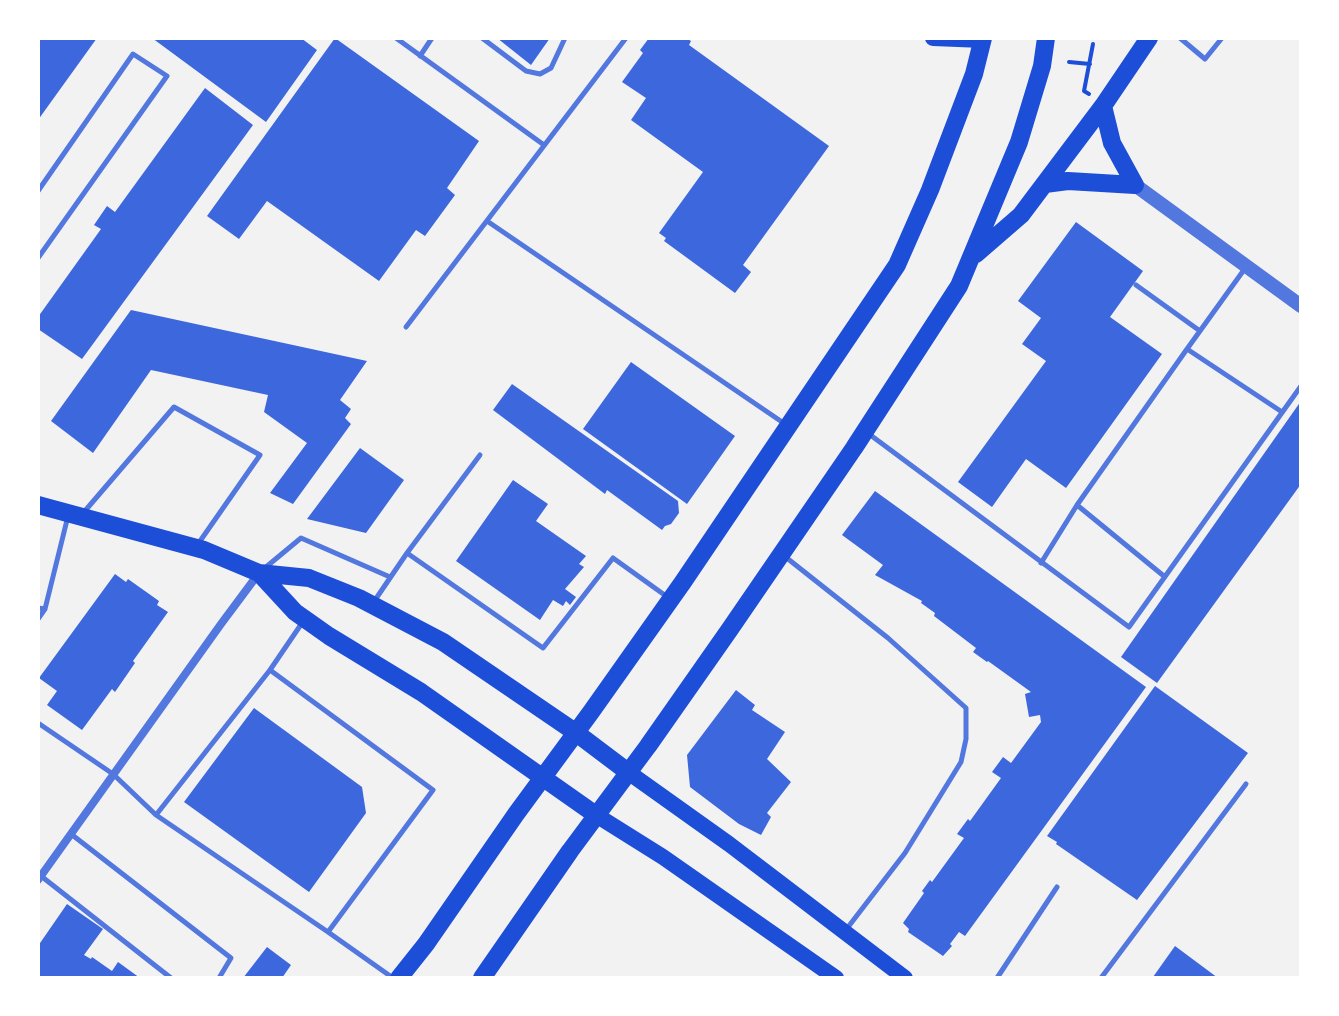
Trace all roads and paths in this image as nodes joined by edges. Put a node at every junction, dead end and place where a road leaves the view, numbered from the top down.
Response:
1 (396, 38) edge
2 (432, 38) edge
3 (482, 38) edge
4 (565, 38) edge
5 (626, 38) edge
6 (933, 38) edge
7 (1046, 38) edge
8 (1149, 38) edge
9 (1180, 38) edge
10 (1222, 38) edge
11 (987, 39) edge
12 (1093, 44) dead end
13 (420, 56) junction
14 (1069, 62) dead end
15 (1090, 64) junction
16 (1097, 101) junction
17 (544, 145) junction
18 (1045, 184) junction
19 (1135, 185) junction
20 (38, 191) edge
21 (487, 221) junction
22 (38, 258) edge
23 (971, 258) junction
24 (1247, 266) junction
25 (1136, 285) dead end
26 (1301, 306) edge
27 (406, 327) dead end
28 (1200, 331) junction
29 (1187, 349) junction
30 (1301, 386) edge
31 (1282, 412) junction
32 (789, 427) junction
33 (865, 431) junction
34 (480, 455) dead end
35 (38, 505) edge
36 (1077, 505) junction
37 (74, 515) junction
38 (195, 548) junction
39 (407, 553) junction
40 (781, 554) junction
41 (1041, 563) junction
42 (259, 573) junction
43 (390, 577) junction
44 (1165, 577) junction
45 (670, 599) junction
46 (372, 605) junction
47 (42, 609) edge
48 (38, 619) edge
49 (305, 619) junction
50 (270, 670) junction
51 (38, 723) edge
52 (575, 732) junction
53 (628, 772) junction
54 (113, 774) junction
55 (542, 777) junction
56 (1246, 784) dead end
57 (156, 815) junction
58 (596, 815) junction
59 (71, 834) junction
60 (40, 878) edge
61 (1057, 887) dead end
62 (328, 932) junction
63 (845, 932) junction
64 (171, 978) edge
65 (219, 978) edge
66 (396, 978) edge
67 (482, 978) edge
68 (836, 978) edge
69 (905, 978) edge
70 (997, 978) edge
71 (1101, 978) edge

1 - 13 lane
2 - 13 lane
3 - 4 lane
5 - 17 lane
6 - 11 main road
7 - 23 main road
8 - 16 main road
9 - 10 lane
11 - 32 main road
12 - 15 path
13 - 17 lane
14 - 15 path
15 - 16 path
16 - 18 main road
16 - 19 main road
17 - 21 lane
18 - 19 main road
18 - 23 main road
19 - 24 street
20 - 22 lane
21 - 27 lane
21 - 32 lane
23 - 33 main road
24 - 26 street
24 - 28 lane
25 - 28 lane
28 - 29 lane
29 - 31 lane
29 - 36 lane
30 - 31 lane
31 - 44 lane
32 - 45 main road
33 - 40 main road
33 - 41 lane
34 - 39 lane
35 - 37 main road
36 - 41 lane
36 - 44 lane
37 - 38 main road
37 - 38 lane
37 - 47 lane
38 - 42 main road
39 - 43 lane
39 - 45 lane
40 - 53 main road
40 - 63 lane
41 - 44 lane
42 - 43 lane
42 - 46 main road
42 - 49 main road
42 - 54 street
43 - 46 lane
45 - 52 main road
46 - 52 main road
47 - 48 lane
49 - 50 lane
49 - 55 main road
50 - 57 lane
50 - 62 lane
51 - 54 lane
52 - 53 main road
52 - 55 main road
53 - 58 main road
53 - 63 main road
54 - 57 lane
54 - 59 street
55 - 58 main road
55 - 66 main road
56 - 71 lane
57 - 62 lane
58 - 67 main road
58 - 68 main road
59 - 60 street
59 - 65 lane
60 - 64 lane
61 - 70 lane
62 - 66 lane
63 - 69 main road

